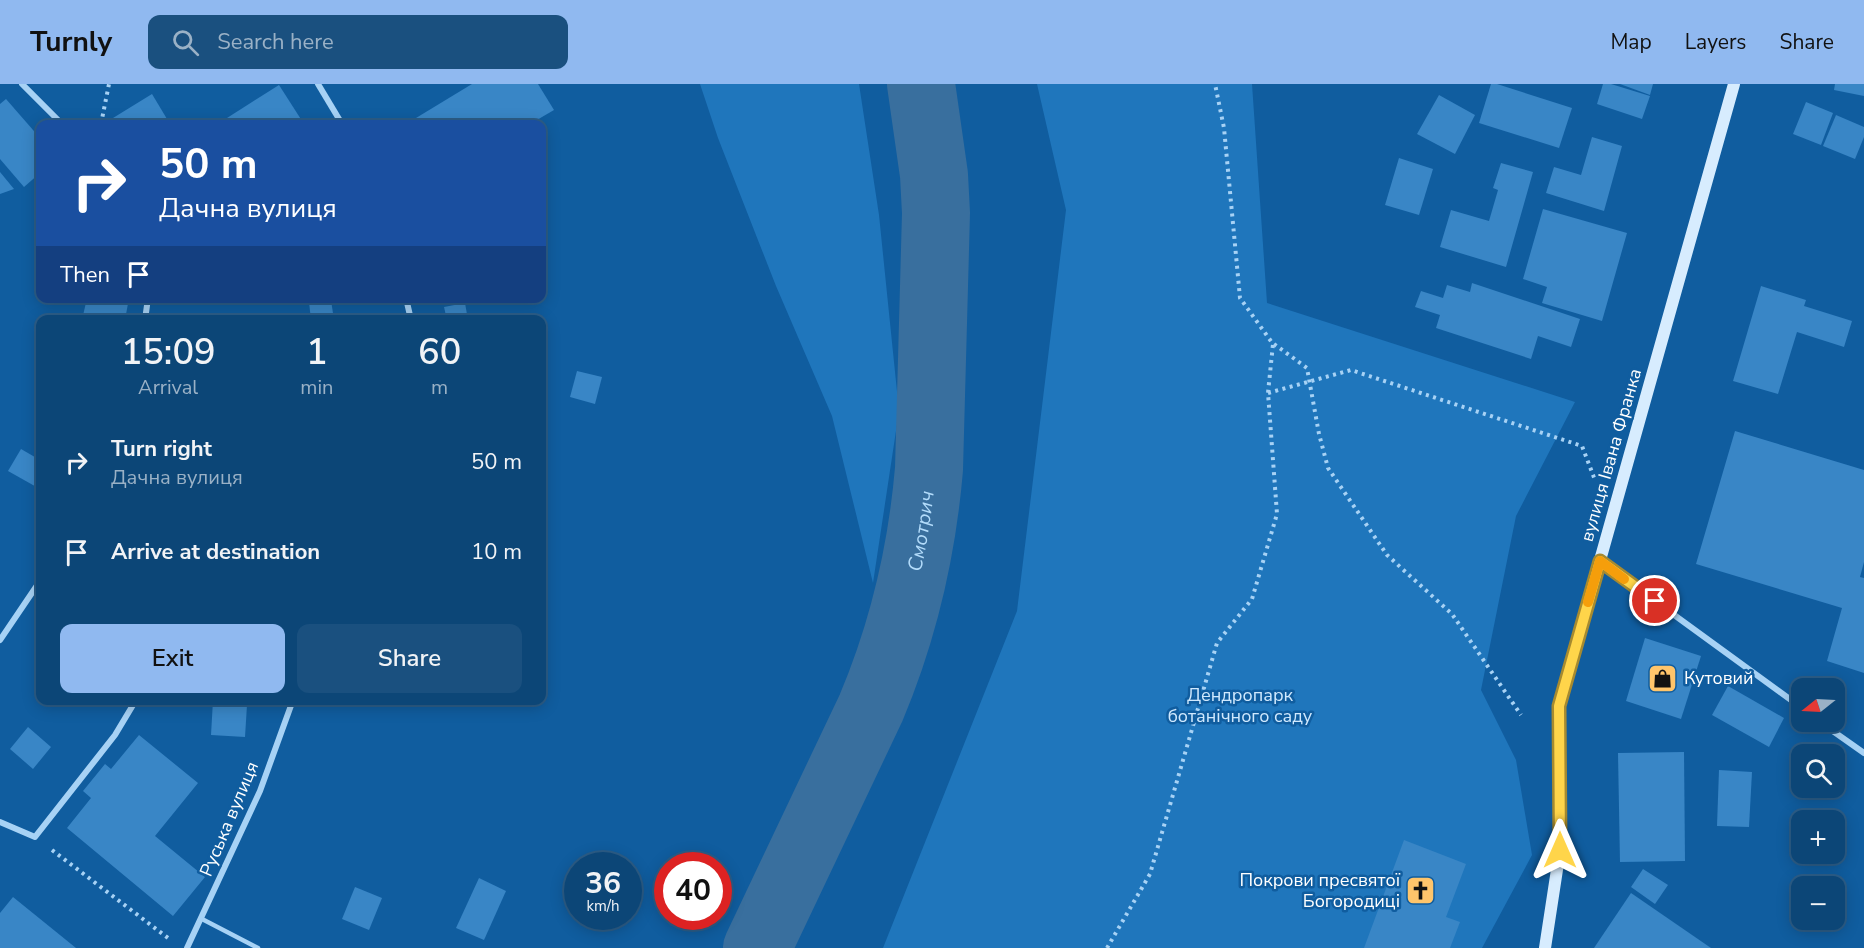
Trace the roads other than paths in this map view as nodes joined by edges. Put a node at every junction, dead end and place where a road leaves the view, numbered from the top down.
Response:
1 (22, 84) edge
2 (318, 84) edge
3 (1734, 84) edge
4 (58, 120) edge
5 (340, 120) edge
6 (1600, 561) junction
7 (36, 587) edge
8 (0, 640) edge
9 (1791, 700) edge
10 (133, 705) edge
11 (291, 705) edge
12 (1834, 732) edge
13 (1864, 753) edge
14 (0, 822) edge
15 (202, 919) junction
16 (187, 948) edge
17 (258, 948) edge
18 (1545, 948) edge

1 - 4 street
2 - 5 street
3 - 6 street, вулиця Івана Франка
6 - 9 street
6 - 18 street, вулиця Івана Франка
7 - 8 street
10 - 14 street
11 - 15 street, Руська вулиця
12 - 13 street
15 - 16 street, Руська вулиця
15 - 17 lane

